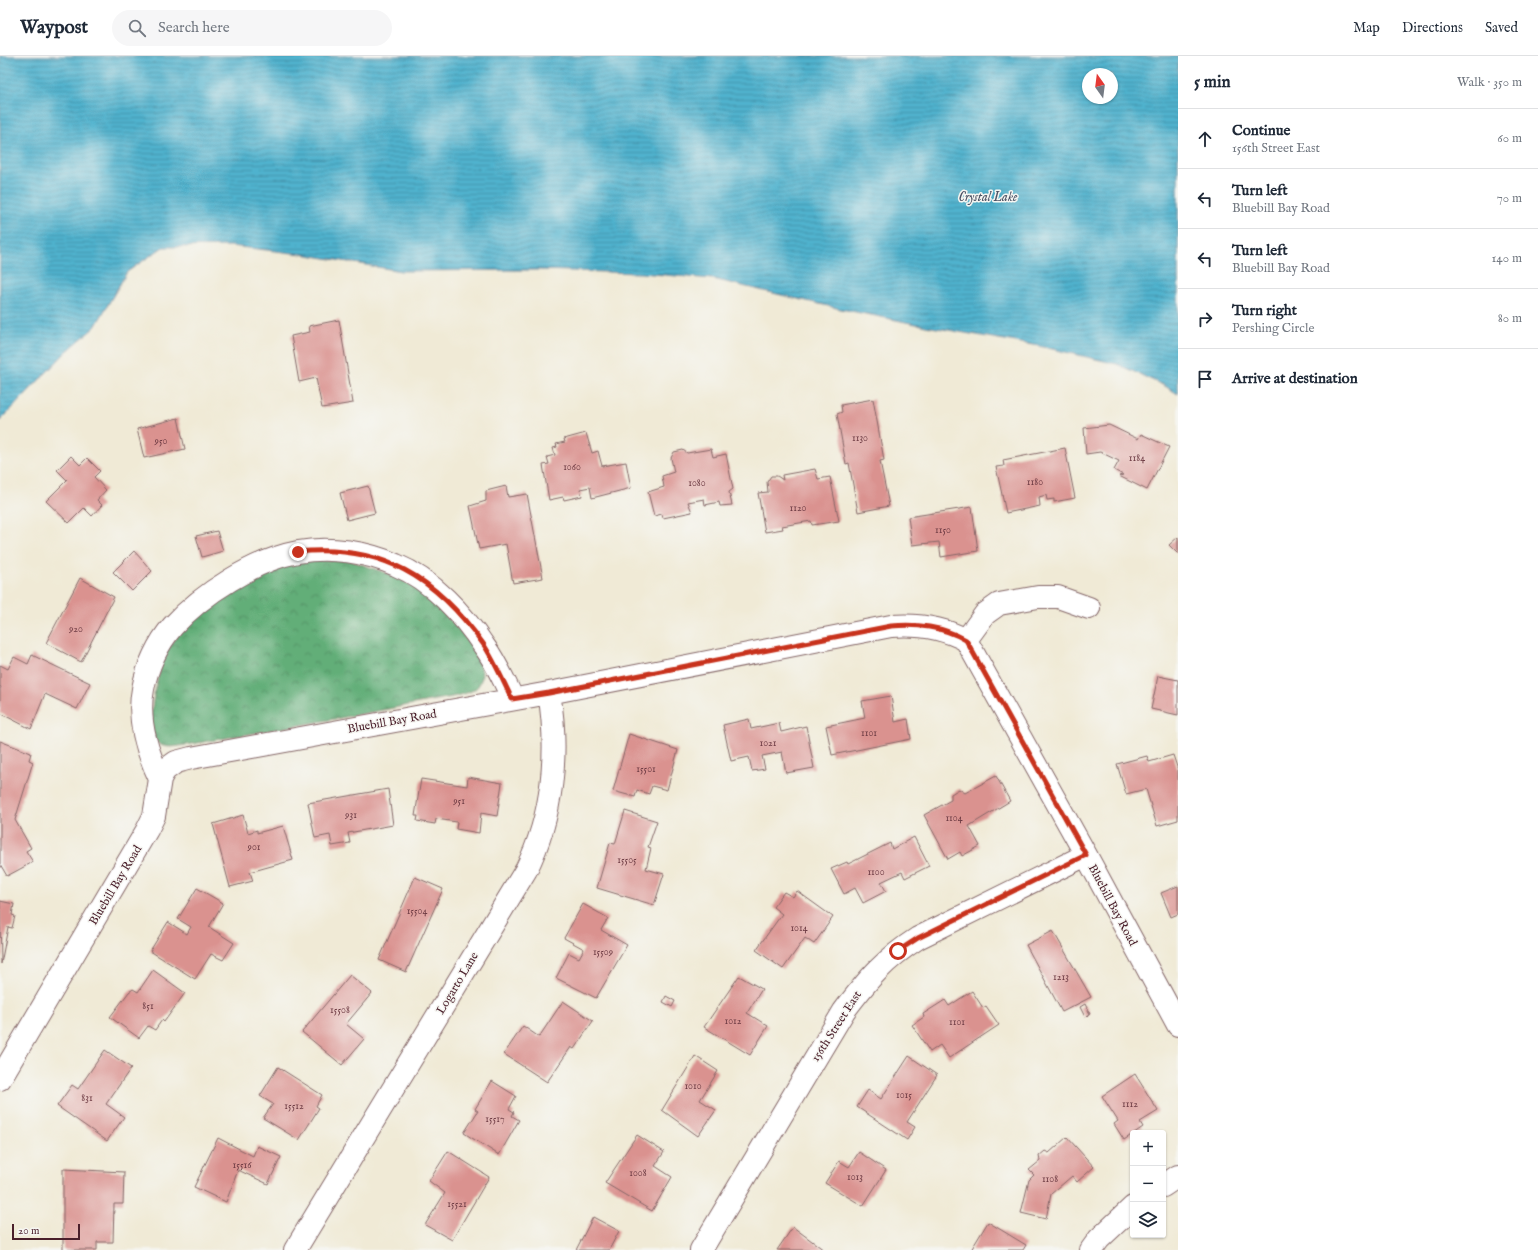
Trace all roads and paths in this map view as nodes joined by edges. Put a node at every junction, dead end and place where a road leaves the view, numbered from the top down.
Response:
1 (1088, 608) dead end
2 (966, 640) junction
3 (549, 693) junction
4 (512, 699) junction
5 (160, 779) junction
6 (1086, 855) junction
7 (1178, 1025) edge
8 (0, 1079) edge
9 (1178, 1176) edge
10 (1166, 1184) edge
11 (1130, 1210) edge
12 (295, 1250) edge
13 (701, 1250) edge
14 (1091, 1250) edge

1 - 2 street
2 - 3 street, Bluebill Bay Road
2 - 6 street, Bluebill Bay Road
3 - 4 street, Bluebill Bay Road
3 - 12 street, Logarto Lane
4 - 5 street, Bluebill Bay Road
4 - 5 street
5 - 8 street, Bluebill Bay Road
6 - 7 street, Bluebill Bay Road
6 - 13 street, 156th Street East
9 - 10 street
11 - 14 street

